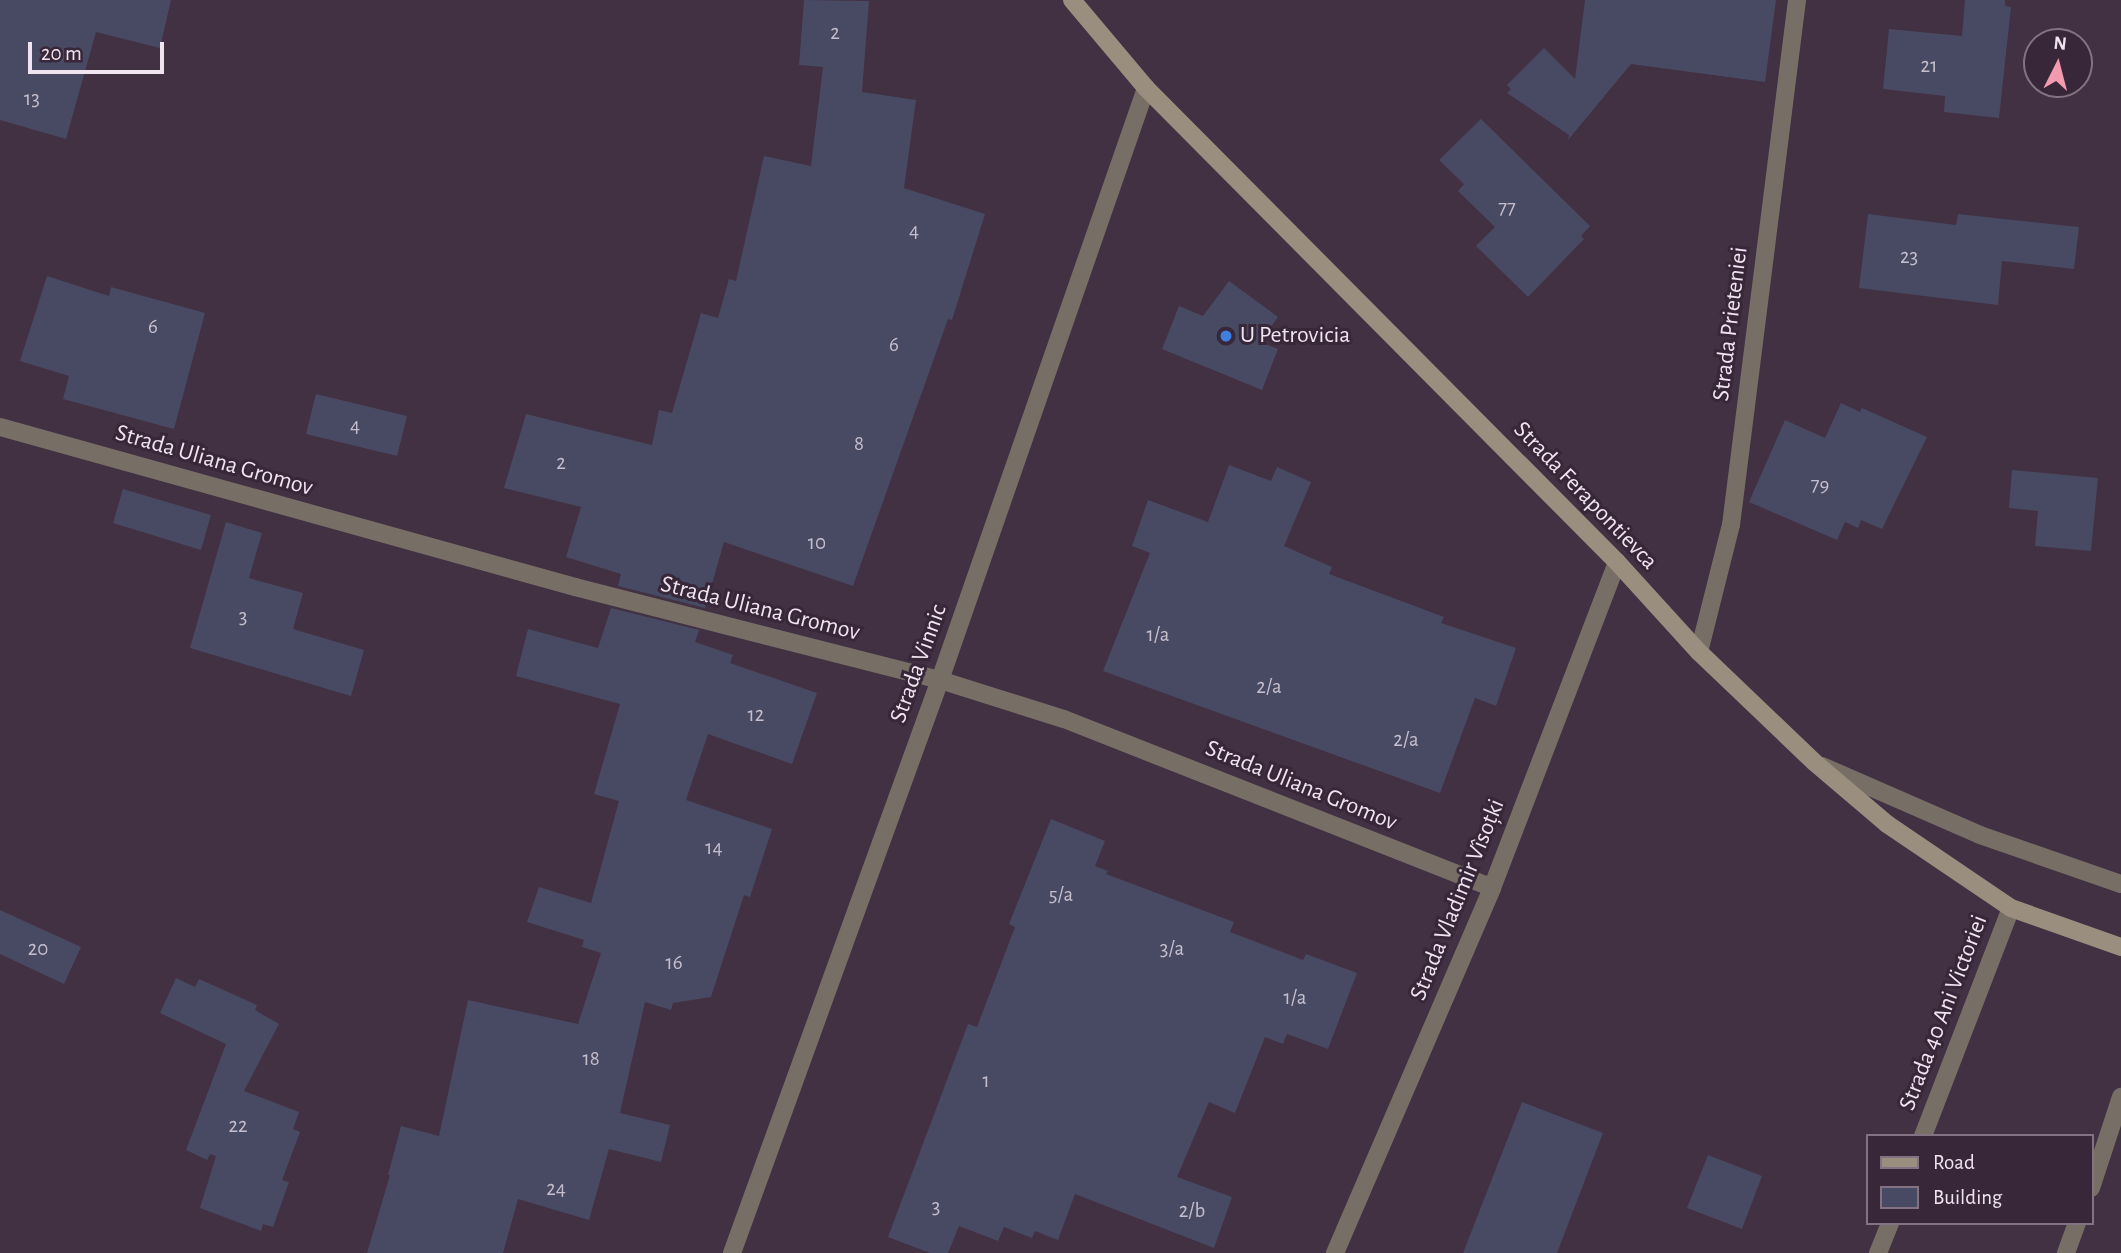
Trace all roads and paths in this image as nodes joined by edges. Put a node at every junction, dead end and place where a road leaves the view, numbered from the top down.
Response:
1 (1072, 0) edge
2 (1797, 0) edge
3 (1146, 88) junction
4 (0, 427) edge
5 (1617, 562) junction
6 (1699, 652) junction
7 (940, 680) junction
8 (1814, 762) junction
9 (2121, 884) edge
10 (1492, 888) junction
11 (2011, 908) junction
12 (2121, 947) edge
13 (2121, 1097) edge
14 (1924, 1134) edge
15 (2093, 1182) edge
16 (1889, 1225) edge
17 (2076, 1225) edge
18 (732, 1253) edge
19 (1335, 1253) edge
20 (1878, 1253) edge
21 (2066, 1253) edge

1 - 3 main road, Strada Ferapontievca
2 - 6 street, Strada Prieteniei
3 - 5 main road, Strada Ferapontievca
3 - 7 street, Strada Vinnic
4 - 7 street, Strada Uliana Gromov
5 - 6 main road, Strada Ferapontievca
5 - 10 street, Strada Vladimir Vîsoțki
6 - 8 main road, Strada Ferapontievca
7 - 10 street, Strada Uliana Gromov
7 - 18 street, Strada Vinnic
8 - 9 street
8 - 11 main road, Strada Ferapontievca
10 - 19 street, Strada Vladimir Vîsoțki
11 - 12 main road, Strada Ferapontievca
11 - 14 street, Strada 40 Ani Victoriei
13 - 15 street
16 - 20 street
17 - 21 street

